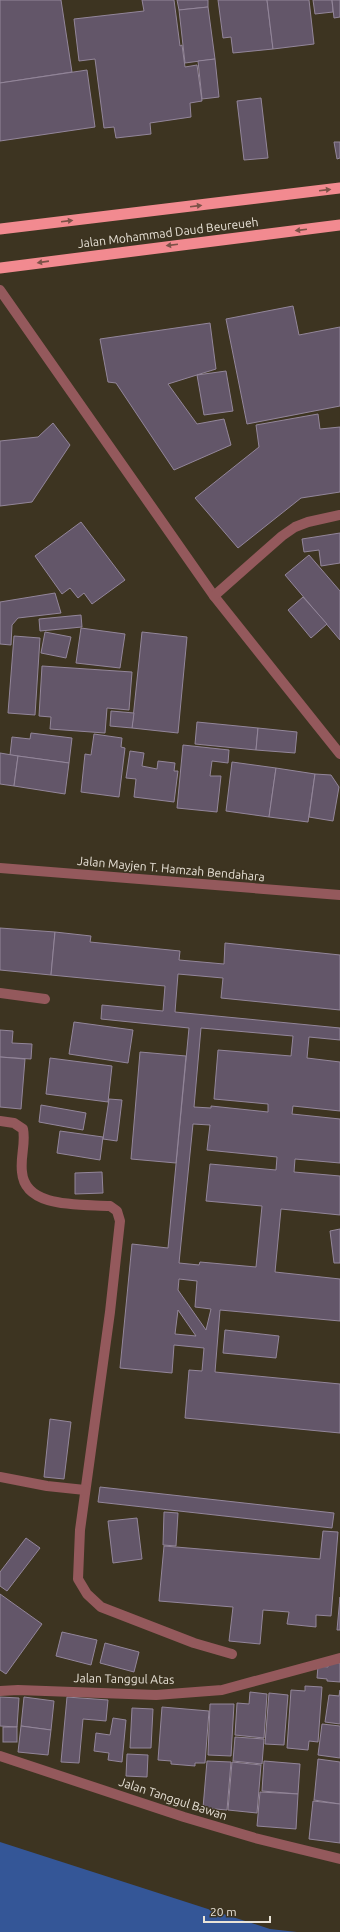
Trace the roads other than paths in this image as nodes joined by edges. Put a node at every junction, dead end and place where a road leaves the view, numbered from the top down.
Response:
1 (340, 188) edge
2 (340, 225) edge
3 (0, 229) edge
4 (0, 268) edge
5 (0, 290) edge
6 (340, 515) edge
7 (214, 596) junction
8 (340, 754) edge
9 (0, 868) edge
10 (340, 895) edge
11 (0, 993) edge
12 (45, 999) dead end
13 (0, 1121) edge
14 (0, 1477) edge
15 (85, 1490) junction
16 (232, 1654) dead end
17 (340, 1658) edge
18 (0, 1691) edge
19 (0, 1756) edge
20 (340, 1859) edge

3 -> 1 highway, Jalan Mohammad Daud Beureueh
2 -> 4 highway, Jalan Mohammad Daud Beureueh
5 - 7 street
6 - 7 street
7 - 8 street
9 - 10 street, Jalan Mayjen T. Hamzah Bendahara
11 - 12 street
13 - 15 street
14 - 15 street
15 - 16 street
17 - 18 street, Jalan Tanggul Atas
19 - 20 street, Jalan Tanggul Bawan

